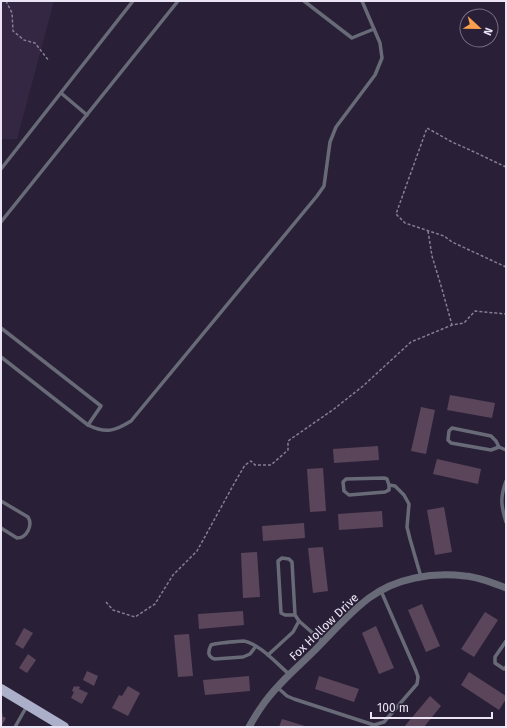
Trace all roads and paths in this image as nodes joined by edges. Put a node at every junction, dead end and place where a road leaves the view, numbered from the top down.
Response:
1 (6, 1) edge
2 (133, 1) edge
3 (178, 1) edge
4 (304, 1) edge
5 (362, 1) edge
6 (374, 29) junction
7 (49, 61) dead end
8 (61, 93) junction
9 (87, 115) junction
10 (506, 167) edge
11 (1, 169) edge
12 (1, 222) edge
13 (428, 230) junction
14 (506, 267) edge
15 (506, 314) edge
16 (452, 325) junction
17 (1, 328) edge
18 (1, 357) edge
19 (88, 425) junction
20 (499, 447) junction
21 (506, 450) edge
22 (506, 481) edge
23 (389, 485) junction
24 (1, 501) edge
25 (506, 522) edge
26 (1, 528) edge
27 (421, 577) junction
28 (506, 588) edge
29 (381, 591) junction
30 (106, 602) dead end
31 (295, 615) junction
32 (299, 621) junction
33 (506, 641) edge
34 (323, 642) junction
35 (256, 646) junction
36 (268, 655) junction
37 (506, 668) edge
38 (290, 675) junction
39 (277, 688) junction
40 (2, 693) edge
41 (28, 706) junction
42 (15, 727) edge
43 (64, 727) edge
44 (249, 727) edge

1 - 7 path
2 - 8 lane
3 - 9 lane
4 - 6 lane
5 - 6 lane
6 - 19 lane
8 - 9 lane
8 - 11 lane
9 - 12 lane
10 - 13 path
13 - 14 path
13 - 16 path
15 - 16 path
16 - 30 path
17 - 19 lane
18 - 19 lane
20 - 20 lane
20 - 21 lane
22 - 25 lane
23 - 23 lane
23 - 27 lane
24 - 26 lane
27 - 28 street, Fox Hollow Drive
27 - 29 street, Fox Hollow Drive
29 - 34 street, Fox Hollow Drive
29 - 39 lane
31 - 31 lane
31 - 32 lane
32 - 34 lane
32 - 36 lane
33 - 37 lane
34 - 38 street, Fox Hollow Drive
35 - 35 lane
35 - 36 lane
36 - 38 lane
38 - 39 street, Fox Hollow Drive
39 - 44 street, Fox Hollow Drive
40 - 41 main road
41 - 42 lane
41 - 43 main road

